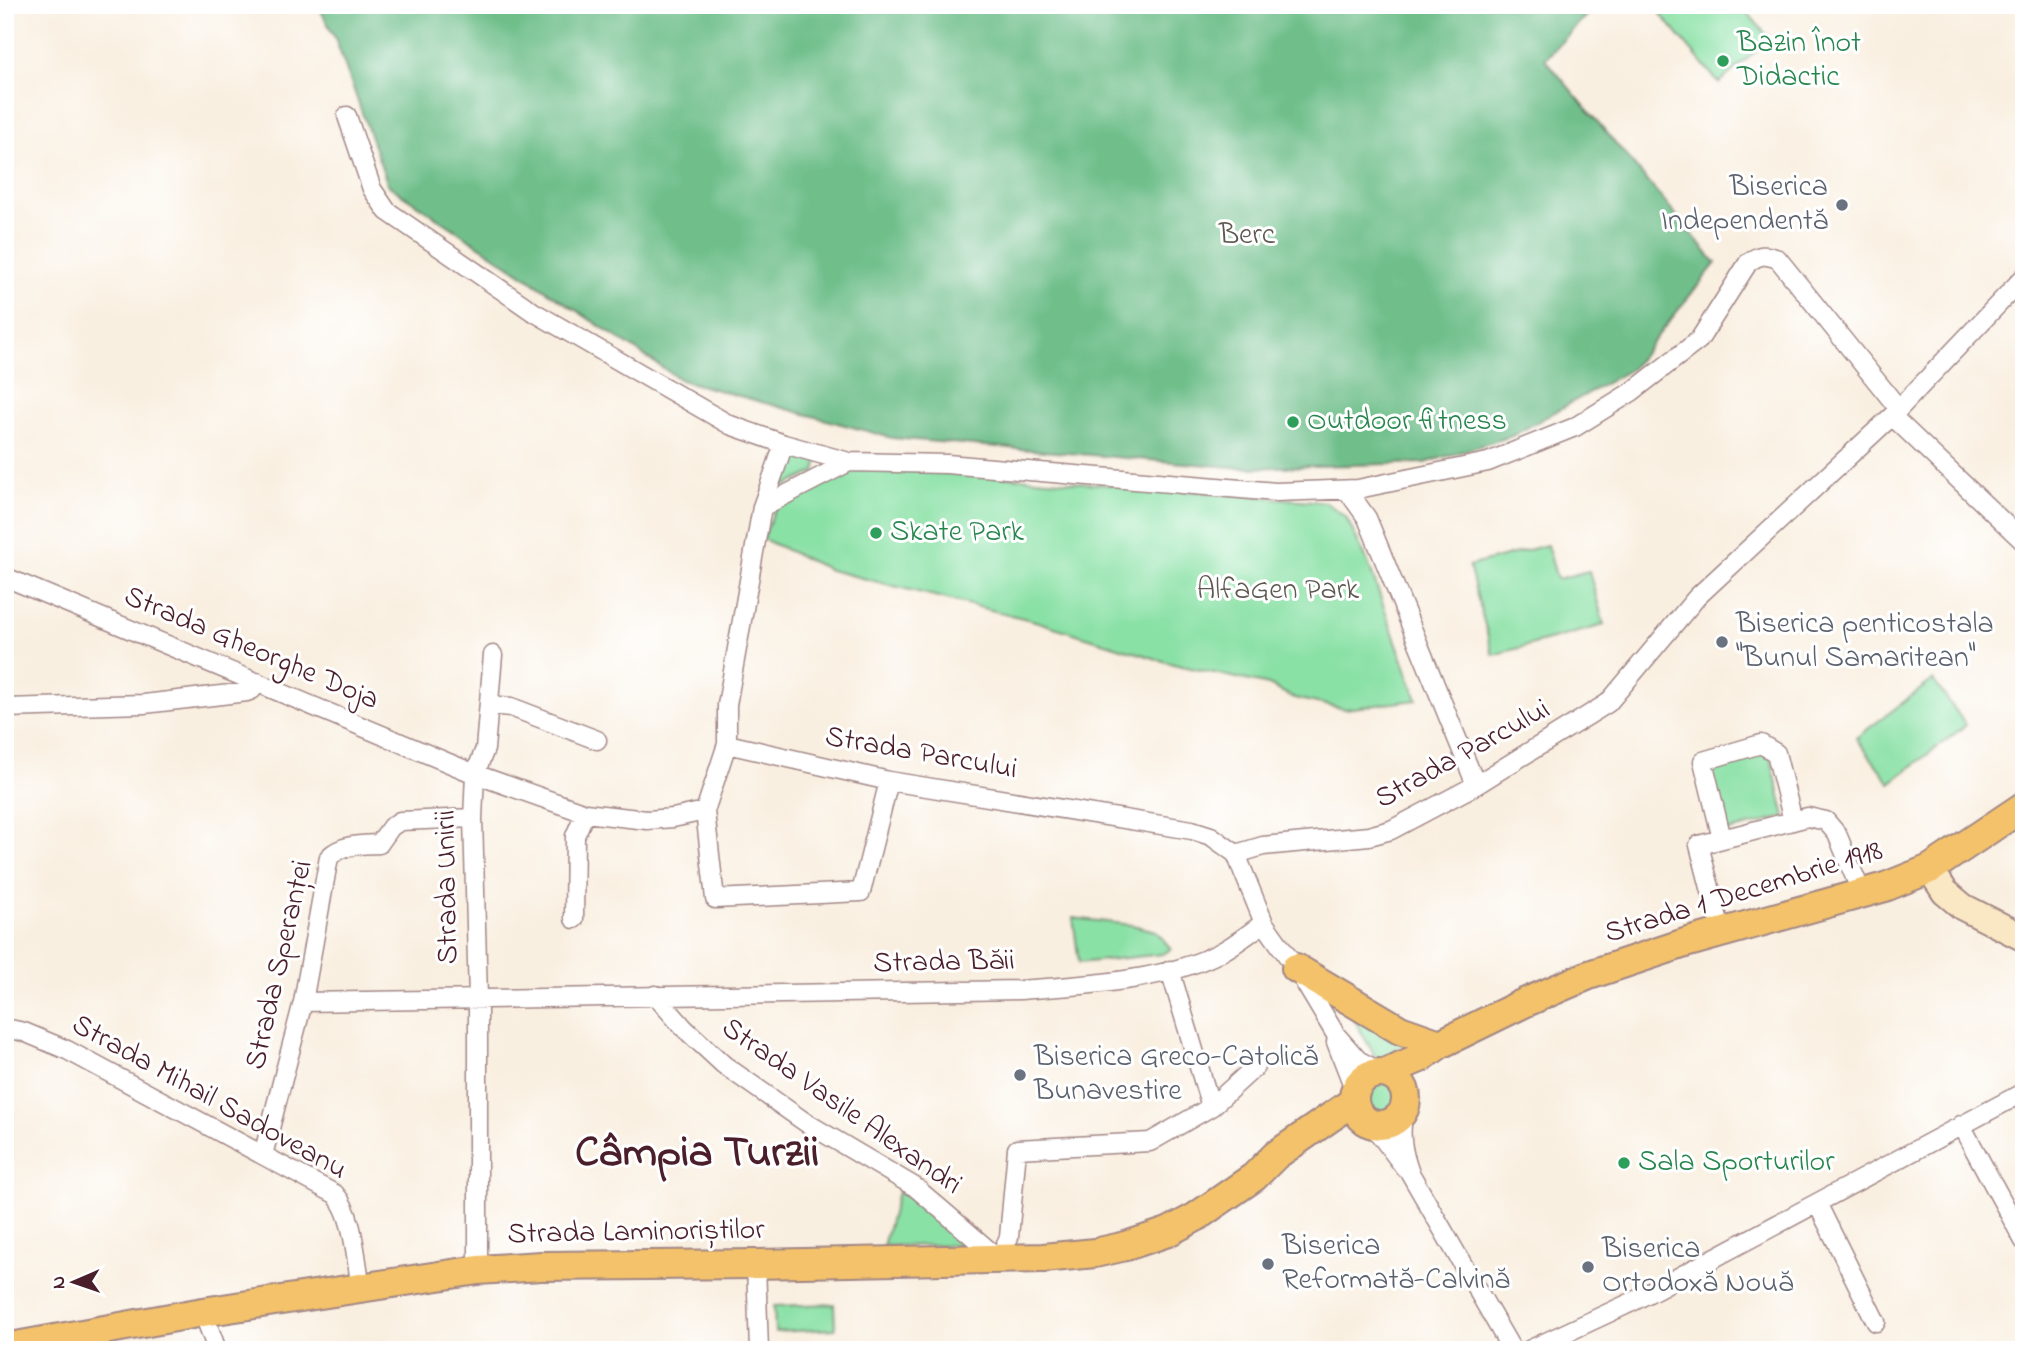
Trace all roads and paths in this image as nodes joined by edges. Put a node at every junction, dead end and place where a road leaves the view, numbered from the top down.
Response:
1 (347, 116) dead end
2 (2024, 277) edge
3 (1896, 413) junction
4 (785, 444) junction
5 (849, 462) junction
6 (1346, 490) junction
7 (762, 506) junction
8 (2024, 542) edge
9 (5, 577) edge
10 (493, 655) dead end
11 (257, 682) junction
12 (489, 705) junction
13 (5, 708) edge
14 (597, 740) dead end
15 (727, 744) junction
16 (475, 775) junction
17 (889, 781) junction
18 (1476, 785) junction
19 (2024, 806) edge
20 (705, 811) junction
21 (586, 813) junction
22 (474, 818) junction
23 (1793, 821) junction
24 (1722, 839) junction
25 (1236, 854) junction
26 (1930, 869) junction
27 (1862, 894) junction
28 (574, 919) dead end
29 (1264, 923) junction
30 (1722, 934) junction
31 (2024, 938) edge
32 (1296, 968) junction
33 (1170, 970) junction
34 (655, 995) junction
35 (478, 998) junction
36 (303, 1002) junction
37 (5, 1028) edge
38 (1475, 1028) junction
39 (1336, 1035) junction
40 (1440, 1044) junction
41 (1255, 1068) dead end
42 (1382, 1072) junction
43 (2024, 1092) edge
44 (1211, 1107) junction
45 (1405, 1108) junction
46 (1362, 1109) junction
47 (1961, 1125) junction
48 (263, 1155) junction
49 (1410, 1173) junction
50 (1816, 1203) junction
51 (2024, 1241) edge
52 (999, 1259) junction
53 (756, 1264) junction
54 (478, 1270) junction
55 (362, 1288) junction
56 (203, 1312) junction
57 (1875, 1322) dead end
58 (54, 1346) edge
59 (5, 1348) edge
60 (217, 1350) edge
61 (759, 1350) edge
62 (1513, 1350) edge
63 (1529, 1350) edge

1 - 4 street
2 - 3 street, Strada Parcului
3 - 6 street
3 - 8 street
3 - 18 street, Strada Parcului
4 - 5 street
4 - 7 street
5 - 6 street
5 - 7 street
6 - 18 street
7 - 15 street
9 - 11 street, Strada Gheorghe Doja
10 - 12 street, Strada Unirii
11 - 13 street
11 - 16 street, Strada Gheorghe Doja
12 - 14 street
12 - 16 street, Strada Unirii
15 - 17 street, Strada Parcului
15 - 20 street
16 - 21 street, Strada Gheorghe Doja
16 - 22 street, Strada Unirii
17 - 20 street
17 - 25 street, Strada Parcului
18 - 25 street, Strada Parcului
19 - 26 main road, Strada 1 Decembrie 1918
20 - 21 street, Strada Gheorghe Doja
21 - 28 street
22 - 35 street, Strada Unirii
22 - 36 street, Strada Speranței
23 - 24 street
23 - 24 street
23 - 27 street
24 - 30 street
25 - 29 street
26 - 27 main road, Strada 1 Decembrie 1918
26 - 31 street
27 - 30 main road, Strada 1 Decembrie 1918
29 - 32 street
29 - 33 street, Strada Băii
30 - 38 main road, Strada 1 Decembrie 1918
32 - 39 street
32 - 40 main road
33 - 34 street, Strada Băii
33 - 44 street
34 - 35 street, Strada Băii
34 - 52 street, Strada Vasile Alexandri
35 - 36 street, Strada Băii
35 - 54 street
36 - 48 street, Strada Speranței
37 - 48 street, Strada Mihail Sadoveanu
38 - 40 main road, Strada 1 Decembrie 1918
38 - 45 main road, Strada 1 Decembrie 1918
39 - 42 street
39 - 46 street
40 - 42 main road, Strada 1 Decembrie 1918
41 - 44 street
42 - 45 main road
42 - 46 main road
43 - 47 street
44 - 52 street
45 - 46 main road
45 - 49 street
46 - 49 street
46 - 52 main road, Strada Laminoriștilor
47 - 50 street
47 - 51 street
48 - 55 street, Strada Mihail Sadoveanu
49 - 62 street
50 - 57 street
50 - 63 street
52 - 53 main road, Strada Laminoriștilor
53 - 54 main road, Strada Laminoriștilor
53 - 61 street
54 - 55 main road, Strada Laminoriștilor
55 - 56 main road, Strada Laminoriștilor
56 - 58 main road, Strada Laminoriștilor
56 - 60 street
58 - 59 main road, Strada Laminoriștilor

